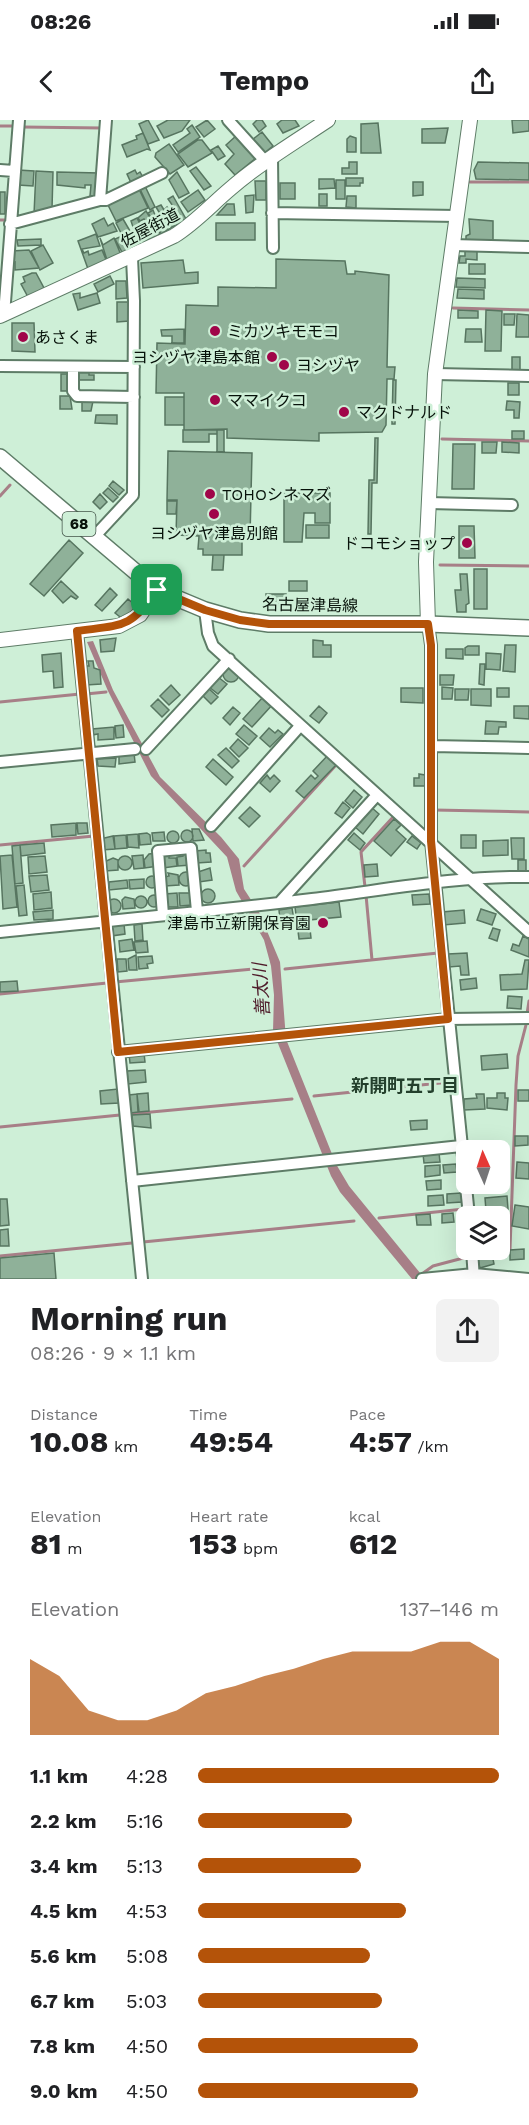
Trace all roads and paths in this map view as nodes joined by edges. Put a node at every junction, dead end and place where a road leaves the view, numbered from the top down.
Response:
1 (19, 120) edge
2 (106, 120) edge
3 (228, 120) edge
4 (328, 120) edge
5 (470, 120) edge
6 (269, 160) junction
7 (0, 170) edge
8 (14, 171) junction
9 (162, 173) dead end
10 (100, 200) junction
11 (272, 213) junction
12 (457, 216) junction
13 (10, 224) junction
14 (453, 245) junction
15 (529, 247) edge
16 (273, 248) dead end
17 (132, 258) junction
18 (3, 270) edge
19 (2, 316) edge
20 (0, 366) edge
21 (73, 367) junction
22 (134, 367) junction
23 (435, 374) junction
24 (529, 376) edge
25 (134, 397) junction
26 (0, 458) edge
27 (429, 503) junction
28 (512, 505) dead end
29 (94, 537) junction
30 (157, 590) junction
31 (205, 610) junction
32 (428, 624) junction
33 (529, 628) edge
34 (77, 631) junction
35 (0, 640) edge
36 (229, 659) junction
37 (300, 726) junction
38 (431, 746) junction
39 (529, 748) edge
40 (89, 754) junction
41 (0, 762) edge
42 (377, 795) junction
43 (211, 826) dead end
44 (431, 841) junction
45 (529, 877) edge
46 (470, 878) junction
47 (434, 881) junction
48 (279, 903) junction
49 (197, 911) junction
50 (163, 915) junction
51 (105, 921) junction
52 (0, 932) edge
53 (529, 932) edge
54 (526, 1018) edge
55 (448, 1019) junction
56 (118, 1052) junction
57 (460, 1140) edge
58 (456, 1146) edge
59 (132, 1181) junction
60 (473, 1260) edge
61 (474, 1277) edge
62 (142, 1279) edge
63 (424, 1279) edge
64 (529, 1279) edge

1 - 8 street
2 - 10 street
3 - 6 street
4 - 6 street, 佐屋街道
5 - 12 street
6 - 11 street
6 - 17 street, 佐屋街道
7 - 8 street
8 - 13 street
9 - 10 street
10 - 13 street
11 - 12 street
11 - 16 street
12 - 14 street
13 - 18 street
14 - 15 street
14 - 23 street
17 - 19 street, 佐屋街道
17 - 22 street
18 - 19 street
20 - 21 street
21 - 22 street
21 - 25 street
22 - 25 street
23 - 24 street
23 - 27 street
25 - 29 street
26 - 29 main road, 名古屋津島線 / 68
27 - 28 street
27 - 32 street
29 - 30 main road, 名古屋津島線 / 68
30 - 31 main road, 名古屋津島線 / 68
30 - 34 street
31 - 32 main road, 名古屋津島線 / 68
31 - 36 street
32 - 33 main road, 名古屋津島線 / 68
32 - 38 street
34 - 35 street
34 - 40 street
36 - 37 street
36 - 40 street
37 - 42 street
37 - 43 street
38 - 39 street
38 - 44 street
40 - 41 street
40 - 51 street
42 - 44 street
42 - 48 street
44 - 46 street
44 - 47 street
45 - 46 street
46 - 47 street
46 - 53 street
47 - 48 street
47 - 55 street
48 - 49 street
49 - 50 street
49 - 50 street
50 - 51 street
51 - 52 street
51 - 56 street
54 - 55 street
55 - 56 street
55 - 57 street
56 - 59 street
58 - 59 street
59 - 62 street
60 - 61 street
61 - 63 street
61 - 64 street

